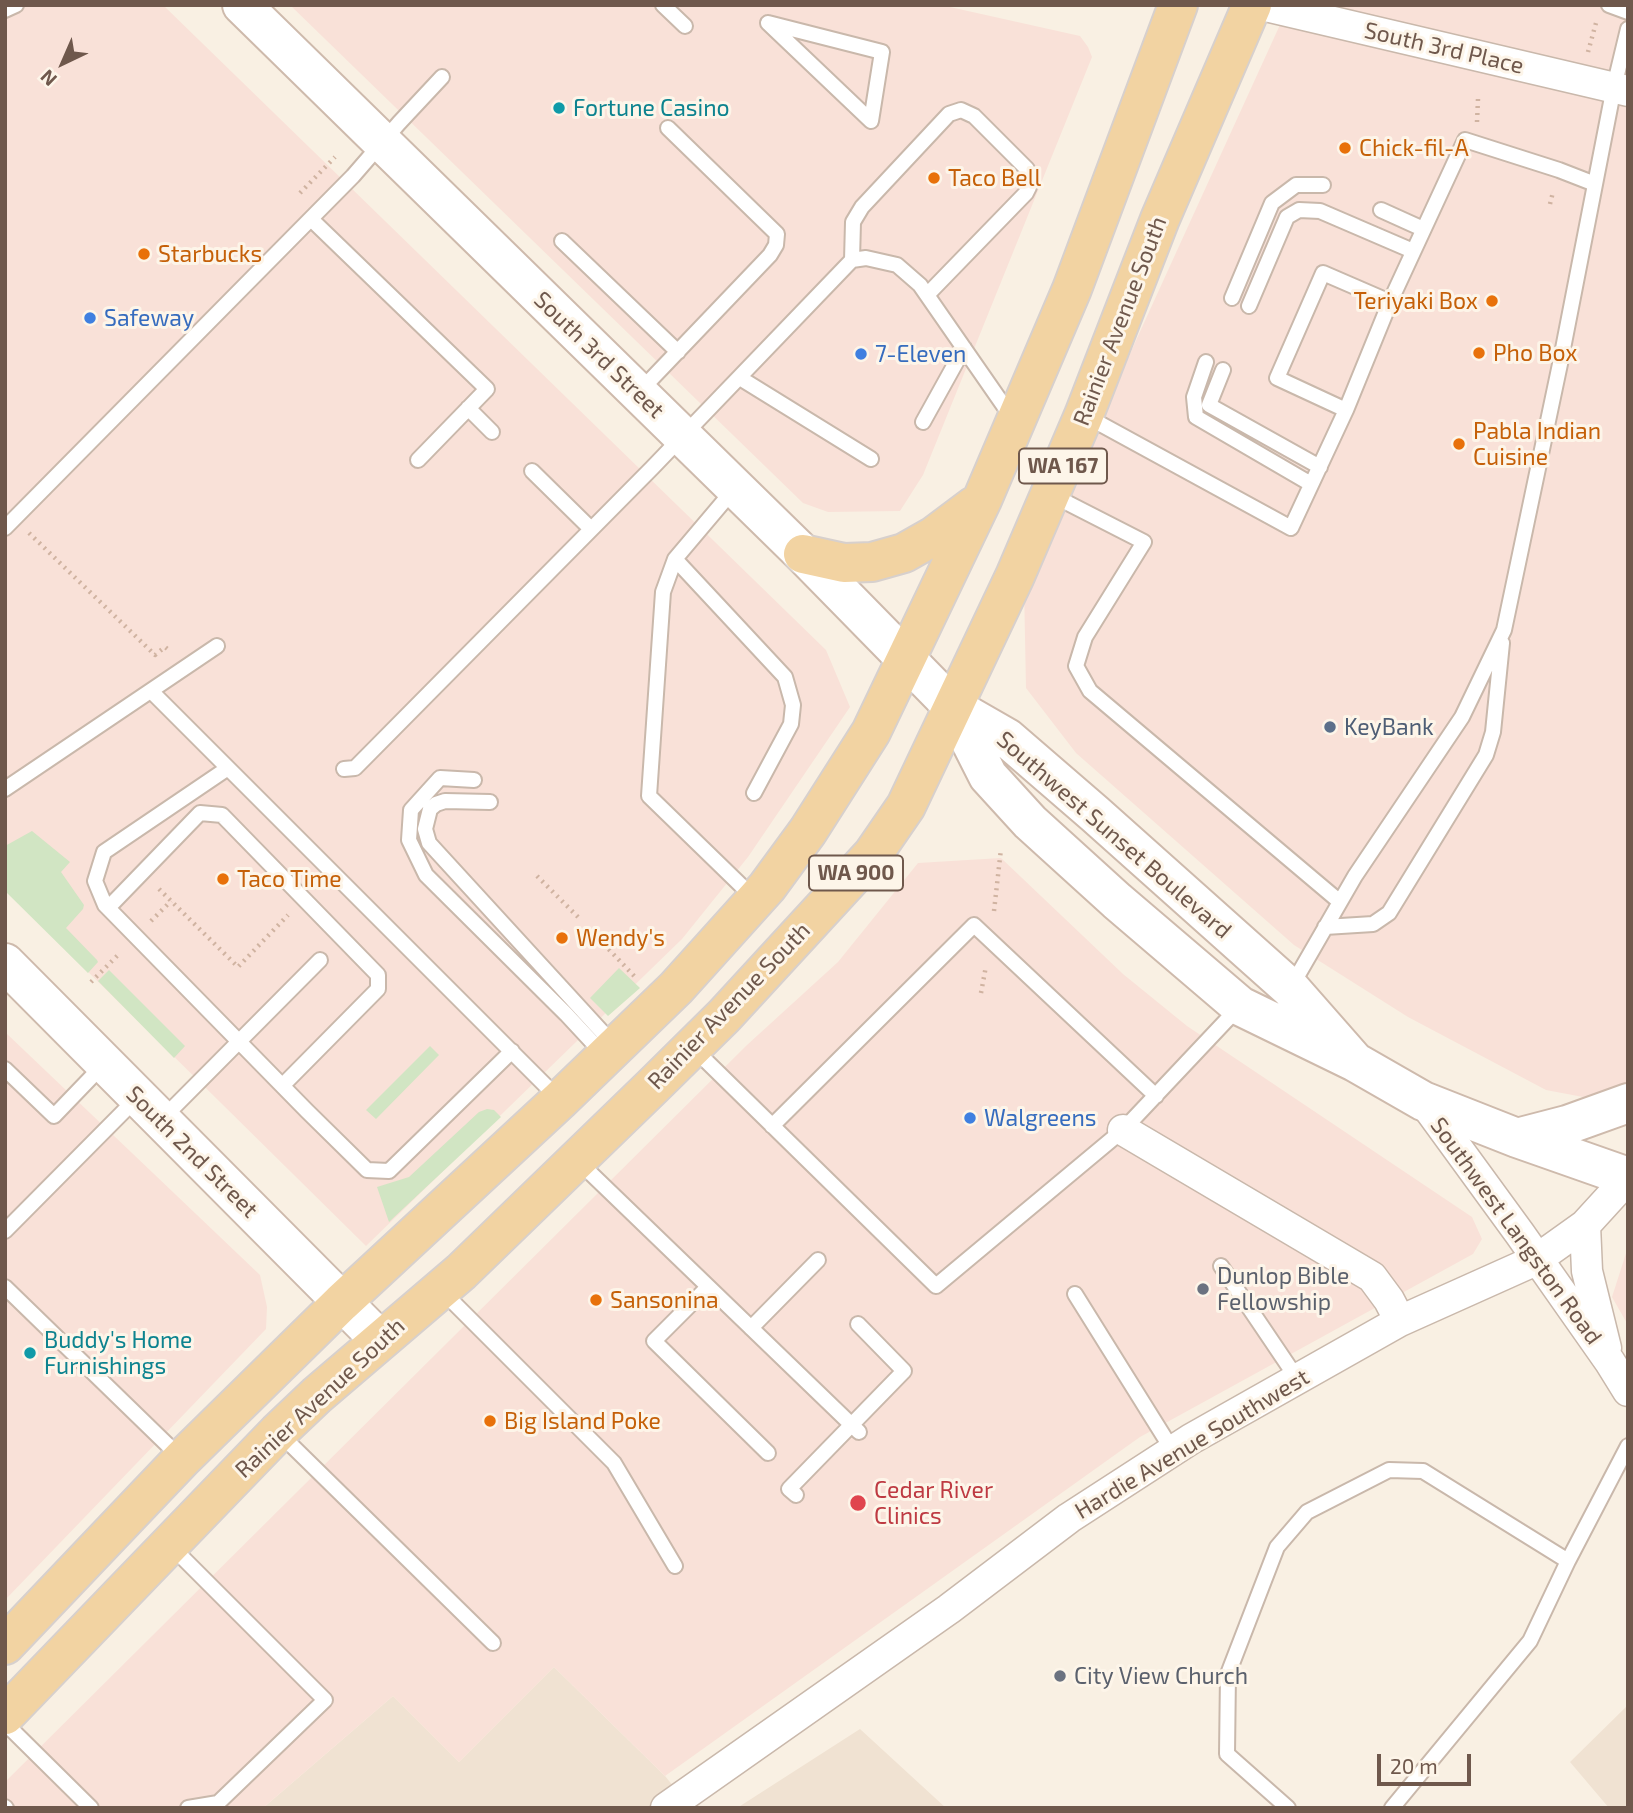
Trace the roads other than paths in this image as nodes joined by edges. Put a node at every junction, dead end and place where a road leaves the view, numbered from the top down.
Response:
1 (16, 5) edge
2 (242, 5) edge
3 (663, 5) edge
4 (1178, 5) edge
5 (1252, 5) edge
6 (1261, 5) edge
7 (1609, 5) edge
8 (5, 10) edge
9 (1628, 12) edge
10 (768, 23) joint
11 (685, 26) dead end
12 (1628, 29) edge
13 (442, 77) dead end
14 (1621, 89) edge
15 (668, 128) dead end
16 (382, 142) junction
17 (1595, 184) junction
18 (1323, 185) dead end
19 (1381, 210) dead end
20 (311, 219) junction
21 (1423, 229) junction
22 (562, 241) dead end
23 (1413, 251) junction
24 (852, 260) junction
25 (927, 295) junction
26 (1231, 298) dead end
27 (1390, 302) junction
28 (1249, 306) dead end
29 (964, 348) junction
30 (678, 352) junction
31 (1206, 362) dead end
32 (1223, 370) dead end
33 (740, 378) junction
34 (638, 393) junction
35 (468, 408) junction
36 (1346, 410) junction
37 (1084, 415) junction
38 (923, 422) dead end
39 (1015, 422) junction
40 (492, 432) dead end
41 (682, 436) junction
42 (871, 459) dead end
43 (418, 460) dead end
44 (1320, 467) junction
45 (532, 471) dead end
46 (1311, 484) junction
47 (735, 488) junction
48 (1051, 494) junction
49 (982, 500) junction
50 (10, 523) edge
51 (591, 529) junction
52 (803, 554) junction
53 (675, 559) junction
54 (1504, 630) junction
55 (217, 646) dead end
56 (905, 657) junction
57 (151, 691) junction
58 (953, 707) junction
59 (228, 768) junction
60 (344, 769) dead end
61 (474, 780) dead end
62 (5, 789) edge
63 (754, 793) dead end
64 (490, 802) dead end
65 (756, 900) junction
66 (1340, 902) junction
67 (108, 908) junction
68 (1325, 927) junction
69 (320, 960) dead end
70 (7, 969) edge
71 (1290, 988) junction
72 (1240, 1006) junction
73 (238, 1041) junction
74 (691, 1047) junction
75 (512, 1051) junction
76 (610, 1051) junction
77 (1355, 1062) junction
78 (105, 1063) junction
79 (5, 1069) edge
80 (283, 1085) junction
81 (1156, 1096) junction
82 (560, 1100) junction
83 (1423, 1101) junction
84 (1628, 1103) edge
85 (149, 1109) junction
86 (772, 1126) junction
87 (1123, 1130) junction
88 (1517, 1138) junction
89 (577, 1160) junction
90 (1628, 1178) edge
91 (1585, 1225) junction
92 (5, 1231) edge
93 (818, 1260) dead end
94 (1536, 1260) junction
95 (1221, 1266) dead end
96 (5, 1287) edge
97 (708, 1287) junction
98 (440, 1289) junction
99 (1075, 1294) dead end
100 (341, 1303) junction
101 (1400, 1321) junction
102 (858, 1324) dead end
103 (751, 1328) junction
104 (380, 1340) junction
105 (1610, 1362) junction
106 (1298, 1380) junction
107 (1628, 1391) edge
108 (855, 1428) junction
109 (278, 1432) junction
110 (1628, 1446) edge
111 (1173, 1451) junction
112 (768, 1453) dead end
113 (182, 1459) junction
114 (796, 1495) dead end
115 (169, 1544) junction
116 (1568, 1561) junction
117 (675, 1566) dead end
118 (493, 1643) dead end
119 (5, 1644) edge
120 (5, 1715) edge
121 (5, 1723) edge
122 (91, 1808) edge
123 (188, 1808) edge
124 (666, 1808) edge
125 (1288, 1808) edge
126 (1392, 1808) edge

1 - 8 lane
2 - 16 main road, South 3rd Street
3 - 11 lane
4 - 39 main road, WA 167
5 - 37 main road, Rainier Avenue South / WA 167
6 - 14 street, South 3rd Place
7 - 9 lane
10 - 10 lane
12 - 14 lane
13 - 16 lane
14 - 17 lane
15 - 30 lane
16 - 20 lane
16 - 34 main road, South 3rd Street
17 - 21 lane
17 - 54 lane
18 - 26 lane
19 - 21 lane
20 - 35 lane
20 - 50 lane
21 - 23 lane
22 - 30 lane
23 - 27 lane
23 - 28 lane
24 - 25 lane
24 - 25 lane
24 - 33 lane
25 - 29 lane
27 - 36 lane
27 - 36 lane
29 - 38 lane
29 - 39 lane
30 - 34 lane
31 - 46 lane
32 - 44 lane
33 - 41 lane
33 - 42 lane
34 - 41 main road, South 3rd Street
35 - 40 lane
35 - 43 lane
36 - 44 lane
37 - 46 lane
37 - 48 main road, Rainier Avenue South / WA 167
39 - 49 main road, WA 167
41 - 47 main road, South 3rd Street
41 - 51 lane
44 - 46 lane
45 - 51 lane
47 - 52 main road, South 3rd Street
47 - 53 lane
48 - 58 main road, Rainier Avenue South / WA 167
48 - 66 lane
49 - 52 main road
49 - 56 main road, WA 167
51 - 60 lane
52 - 56 main road, South 3rd Street
53 - 63 lane
53 - 65 lane
54 - 66 lane
54 - 68 lane
55 - 57 lane
56 - 58 main road, South 3rd Street
56 - 65 main road
57 - 59 lane
57 - 62 lane
58 - 71 main road, Southwest Sunset Boulevard
58 - 72 main road, Southwest Sunset Boulevard
58 - 74 main road, Rainier Avenue South / WA 900
59 - 67 lane
59 - 75 lane
61 - 76 lane
64 - 76 lane
65 - 76 main road
66 - 68 lane
67 - 73 lane
67 - 80 lane
68 - 71 lane
69 - 73 lane
70 - 78 main road, South 2nd Street
71 - 77 main road, Southwest Sunset Boulevard
72 - 77 main road, Southwest Sunset Boulevard
72 - 81 lane
73 - 80 lane
73 - 85 lane
74 - 86 lane
74 - 89 main road, Rainier Avenue South / WA 900
75 - 80 lane
75 - 82 lane
76 - 82 main road
77 - 83 main road, Southwest Sunset Boulevard
78 - 79 lane
78 - 85 main road, South 2nd Street
81 - 86 lane
81 - 87 lane
82 - 100 main road
83 - 88 main road, Southwest Sunset Boulevard
83 - 94 street, Southwest Langston Road
84 - 88 main road
85 - 92 lane
85 - 100 main road, South 2nd Street
86 - 87 lane
87 - 101 street
88 - 90 main road, Southwest Sunset Boulevard
89 - 97 lane
89 - 98 main road, Rainier Avenue South / WA 900
90 - 91 street, Hardie Avenue Southwest
91 - 94 street, Hardie Avenue Southwest
91 - 105 street, Southwest Langston Road
93 - 103 lane
94 - 101 street, Hardie Avenue Southwest
94 - 105 street, Southwest Langston Road
95 - 106 lane
96 - 113 lane
97 - 103 lane
97 - 112 lane
98 - 104 main road, Rainier Avenue South / WA 900
98 - 117 lane
99 - 111 lane
100 - 104 main road, South 2nd Street
100 - 113 main road
101 - 106 street, Hardie Avenue Southwest
102 - 108 lane
103 - 108 lane
104 - 109 main road, Rainier Avenue South
105 - 107 street, Southwest Langston Road
106 - 111 street, Hardie Avenue Southwest
108 - 114 lane
109 - 115 main road, Rainier Avenue South
109 - 118 lane
110 - 116 lane
111 - 124 street, Hardie Avenue Southwest
113 - 119 main road
115 - 120 main road, Rainier Avenue South
115 - 123 lane
116 - 125 lane
116 - 126 lane
121 - 122 lane

